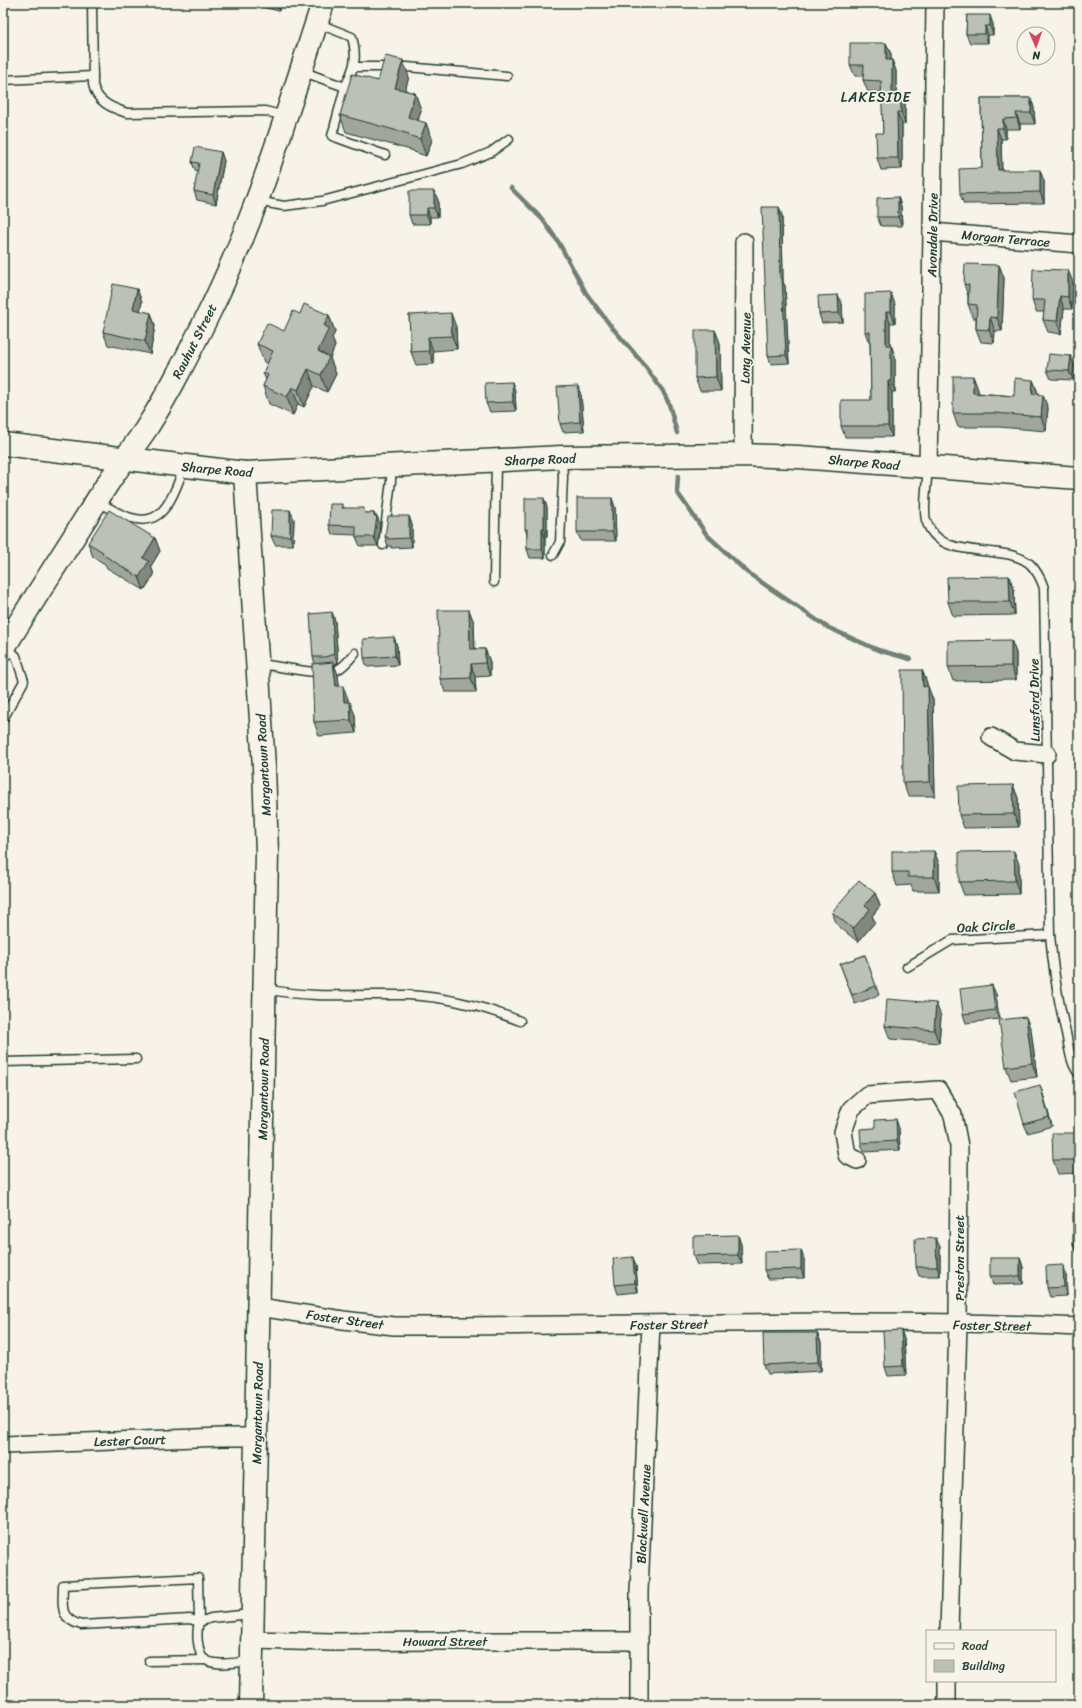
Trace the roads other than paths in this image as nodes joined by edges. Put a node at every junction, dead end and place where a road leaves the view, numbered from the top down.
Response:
1 (92, 3) edge
2 (934, 3) edge
3 (320, 13) edge
4 (354, 67) junction
5 (301, 71) junction
6 (93, 76) junction
7 (507, 76) dead end
8 (3, 80) edge
9 (345, 87) junction
10 (286, 116) junction
11 (509, 139) dead end
12 (385, 155) dead end
13 (256, 201) junction
14 (932, 232) junction
15 (744, 242) dead end
16 (1079, 244) edge
17 (3, 444) edge
18 (743, 455) junction
19 (562, 457) junction
20 (124, 460) junction
21 (496, 461) junction
22 (185, 466) junction
23 (390, 466) junction
24 (928, 467) junction
25 (245, 473) junction
26 (1079, 478) edge
27 (97, 501) junction
28 (383, 545) dead end
29 (553, 555) dead end
30 (494, 582) dead end
31 (4, 647) edge
32 (355, 653) dead end
33 (257, 664) junction
34 (3, 719) edge
35 (991, 737) dead end
36 (1047, 754) junction
37 (1050, 935) junction
38 (907, 967) dead end
39 (265, 988) junction
40 (520, 1021) dead end
41 (136, 1059) dead end
42 (3, 1062) edge
43 (1079, 1074) edge
44 (857, 1160) dead end
45 (259, 1307) junction
46 (651, 1324) junction
47 (958, 1324) junction
48 (1079, 1327) edge
49 (256, 1437) junction
50 (3, 1445) edge
51 (252, 1614) junction
52 (199, 1622) junction
53 (949, 1630) edge
54 (252, 1640) junction
55 (638, 1641) junction
56 (206, 1660) junction
57 (251, 1661) junction
58 (149, 1662) dead end
59 (947, 1682) edge
60 (251, 1705) edge
61 (639, 1705) edge
62 (946, 1705) edge

1 - 6 lane
2 - 14 street, Avondale Drive
3 - 4 lane
3 - 5 street, Rauhut Street
4 - 7 lane
4 - 9 lane
5 - 9 lane
5 - 10 street, Rauhut Street
6 - 8 lane
6 - 10 lane
9 - 12 lane
10 - 13 street, Rauhut Street
11 - 13 lane
13 - 20 street, Rauhut Street
14 - 16 street, Morgan Terrace
14 - 24 street, Avondale Drive
15 - 18 street, Long Avenue
17 - 20 street, Sharpe Road
18 - 19 street, Sharpe Road
18 - 24 street, Sharpe Road
19 - 21 street, Sharpe Road
19 - 29 lane
20 - 22 street, Sharpe Road
20 - 27 street, Rauhut Street
21 - 23 street, Sharpe Road
21 - 30 lane
22 - 25 street, Sharpe Road
22 - 27 lane
23 - 25 street, Sharpe Road
23 - 28 lane
24 - 26 street, Sharpe Road
24 - 36 lane, Lunsford Drive
25 - 33 street, Morgantown Road
27 - 31 street, Rauhut Street
31 - 34 lane
32 - 33 lane
33 - 39 street, Morgantown Road
35 - 36 street
36 - 37 lane, Lunsford Drive
37 - 38 lane, Oak Circle
37 - 43 lane, Lunsford Drive
39 - 40 lane
39 - 45 street, Morgantown Road
41 - 42 lane
44 - 47 street, Preston Street
45 - 46 street, Foster Street
45 - 49 street, Morgantown Road
46 - 47 street, Foster Street
46 - 55 street, Blackwell Avenue
47 - 48 street, Foster Street
47 - 53 street, Preston Street
49 - 50 street, Lester Court
49 - 51 street, Morgantown Road
51 - 52 lane
51 - 54 street, Morgantown Road
52 - 52 lane
52 - 56 lane
54 - 55 street, Howard Street
54 - 57 street, Morgantown Road
55 - 61 street, Blackwell Avenue
56 - 57 lane
56 - 58 lane
57 - 60 street, Morgantown Road
59 - 62 street

